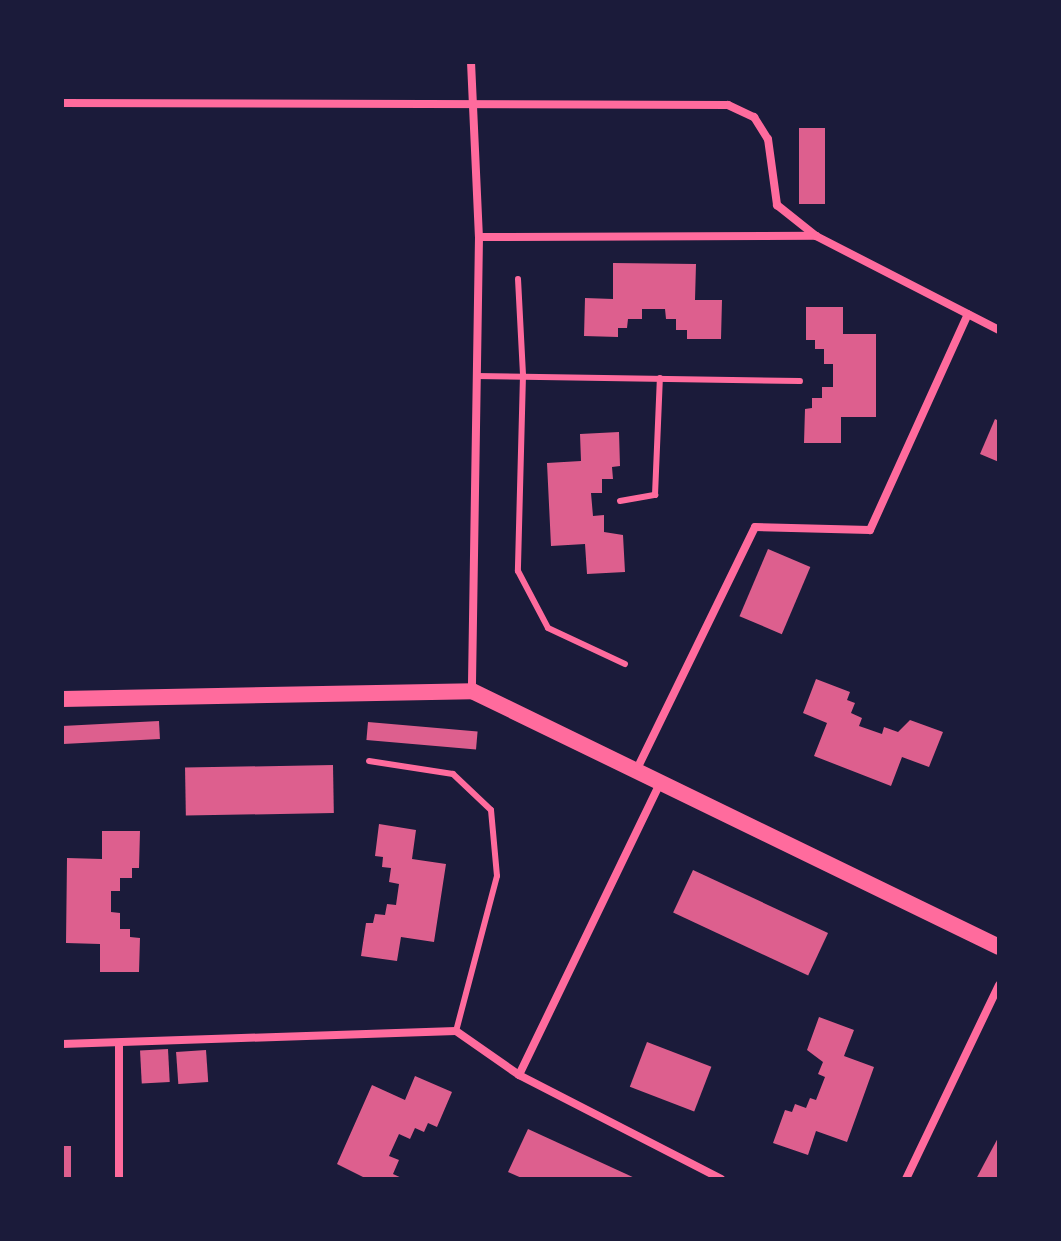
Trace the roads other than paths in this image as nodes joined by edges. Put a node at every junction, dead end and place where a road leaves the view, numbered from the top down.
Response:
1 (471, 62) edge
2 (62, 103) edge
3 (473, 106) junction
4 (816, 236) junction
5 (479, 237) junction
6 (518, 279) dead end
7 (968, 314) junction
8 (999, 330) edge
9 (523, 375) junction
10 (475, 376) junction
11 (660, 378) junction
12 (800, 381) dead end
13 (620, 501) dead end
14 (625, 664) dead end
15 (472, 691) junction
16 (62, 699) edge
17 (369, 761) dead end
18 (636, 771) junction
19 (660, 783) junction
20 (999, 947) edge
21 (999, 985) edge
22 (456, 1031) junction
23 (62, 1044) edge
24 (119, 1045) junction
25 (519, 1075) junction
26 (119, 1179) edge
27 (721, 1179) edge
28 (906, 1179) edge

1 - 3 street
2 - 3 street
3 - 4 street
3 - 5 street
4 - 5 street
4 - 7 street
5 - 10 street
6 - 9 lane
7 - 8 street
7 - 18 street
9 - 10 lane
9 - 11 lane
9 - 14 lane
10 - 15 street
11 - 12 lane
11 - 13 lane
15 - 16 main road
15 - 18 main road
17 - 22 lane
18 - 19 main road
19 - 20 main road
19 - 25 street
21 - 28 street
22 - 24 street
22 - 25 street
23 - 24 street
24 - 26 street
25 - 27 street

